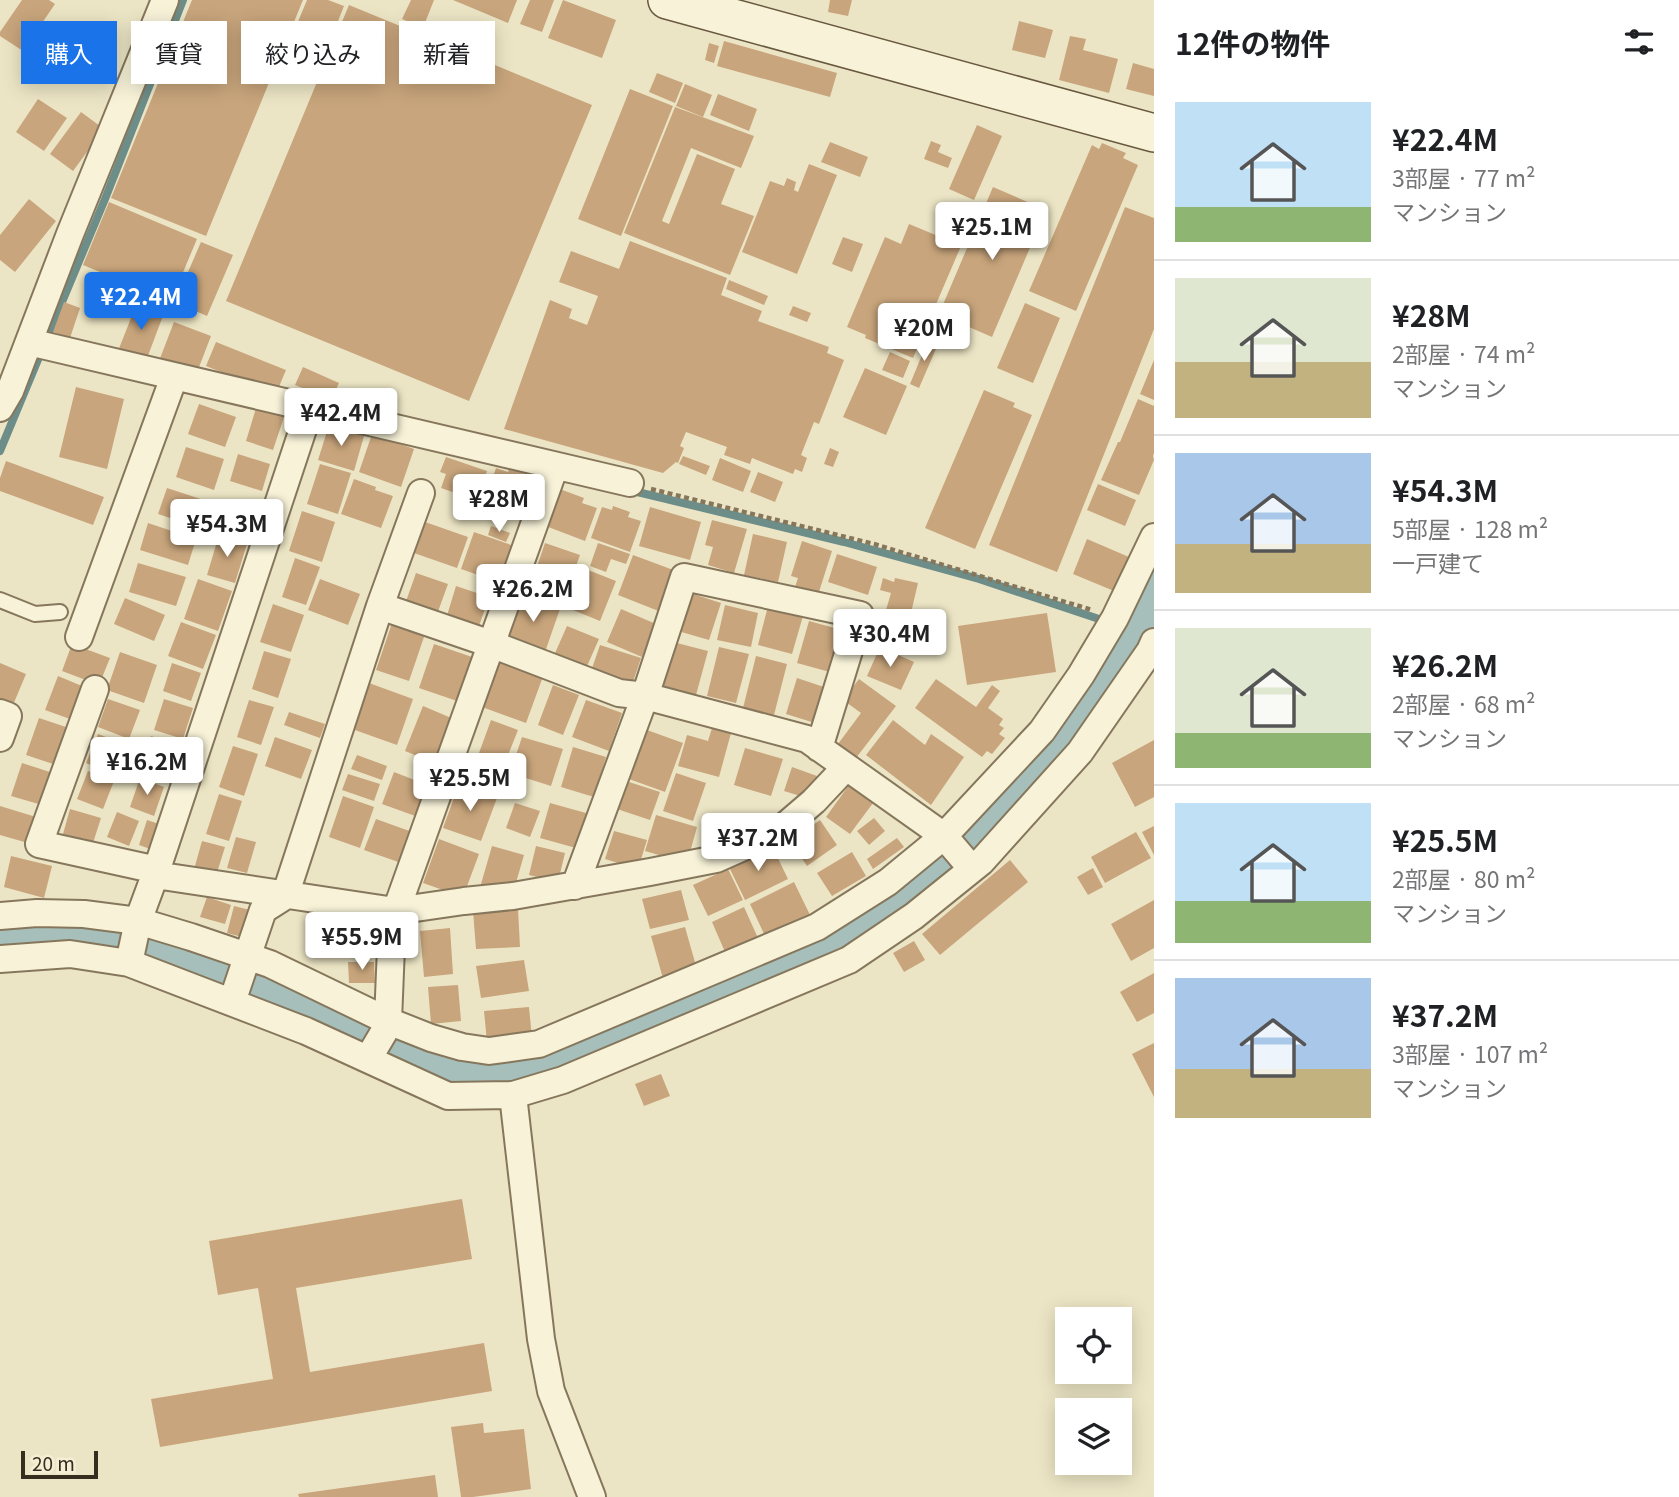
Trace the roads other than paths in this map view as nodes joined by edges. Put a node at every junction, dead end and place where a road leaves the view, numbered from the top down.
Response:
1 (165, 0) edge
2 (667, 0) edge
3 (1154, 133) edge
4 (29, 342) junction
5 (174, 377) junction
6 (0, 408) edge
7 (310, 408) junction
8 (553, 469) junction
9 (630, 483) road end
10 (421, 493) dead end
11 (1154, 537) edge
12 (0, 600) edge
13 (380, 606) junction
14 (60, 612) dead end
15 (79, 637) dead end
16 (1154, 642) edge
17 (491, 645) junction
18 (95, 689) dead end
19 (645, 696) junction
20 (0, 713) edge
21 (0, 738) edge
22 (819, 748) junction
23 (846, 767) junction
24 (959, 854) junction
25 (156, 873) junction
26 (575, 886) junction
27 (285, 896) junction
28 (395, 911) junction
29 (0, 915) edge
30 (133, 944) junction
31 (0, 959) edge
32 (240, 979) junction
33 (378, 1041) junction
34 (513, 1095) junction
35 (592, 1497) edge

1 - 4 street
2 - 3 street
4 - 5 street
4 - 6 street
5 - 7 street
5 - 15 street
7 - 8 street
7 - 25 street
8 - 9 street
8 - 17 street
10 - 13 street
11 - 24 street
12 - 14 lane
13 - 17 street
13 - 27 street
16 - 24 street
17 - 19 street
17 - 28 street
18 - 25 street
19 - 22 street
19 - 22 street
19 - 26 street
20 - 21 street
22 - 23 street
23 - 24 street
23 - 26 street
24 - 33 street
24 - 34 street
25 - 27 street
25 - 30 street
26 - 28 street
27 - 28 street
27 - 32 street
28 - 33 street
29 - 30 street
30 - 31 street
30 - 32 street
30 - 32 street
32 - 33 street
32 - 33 street
33 - 34 street
34 - 35 street

